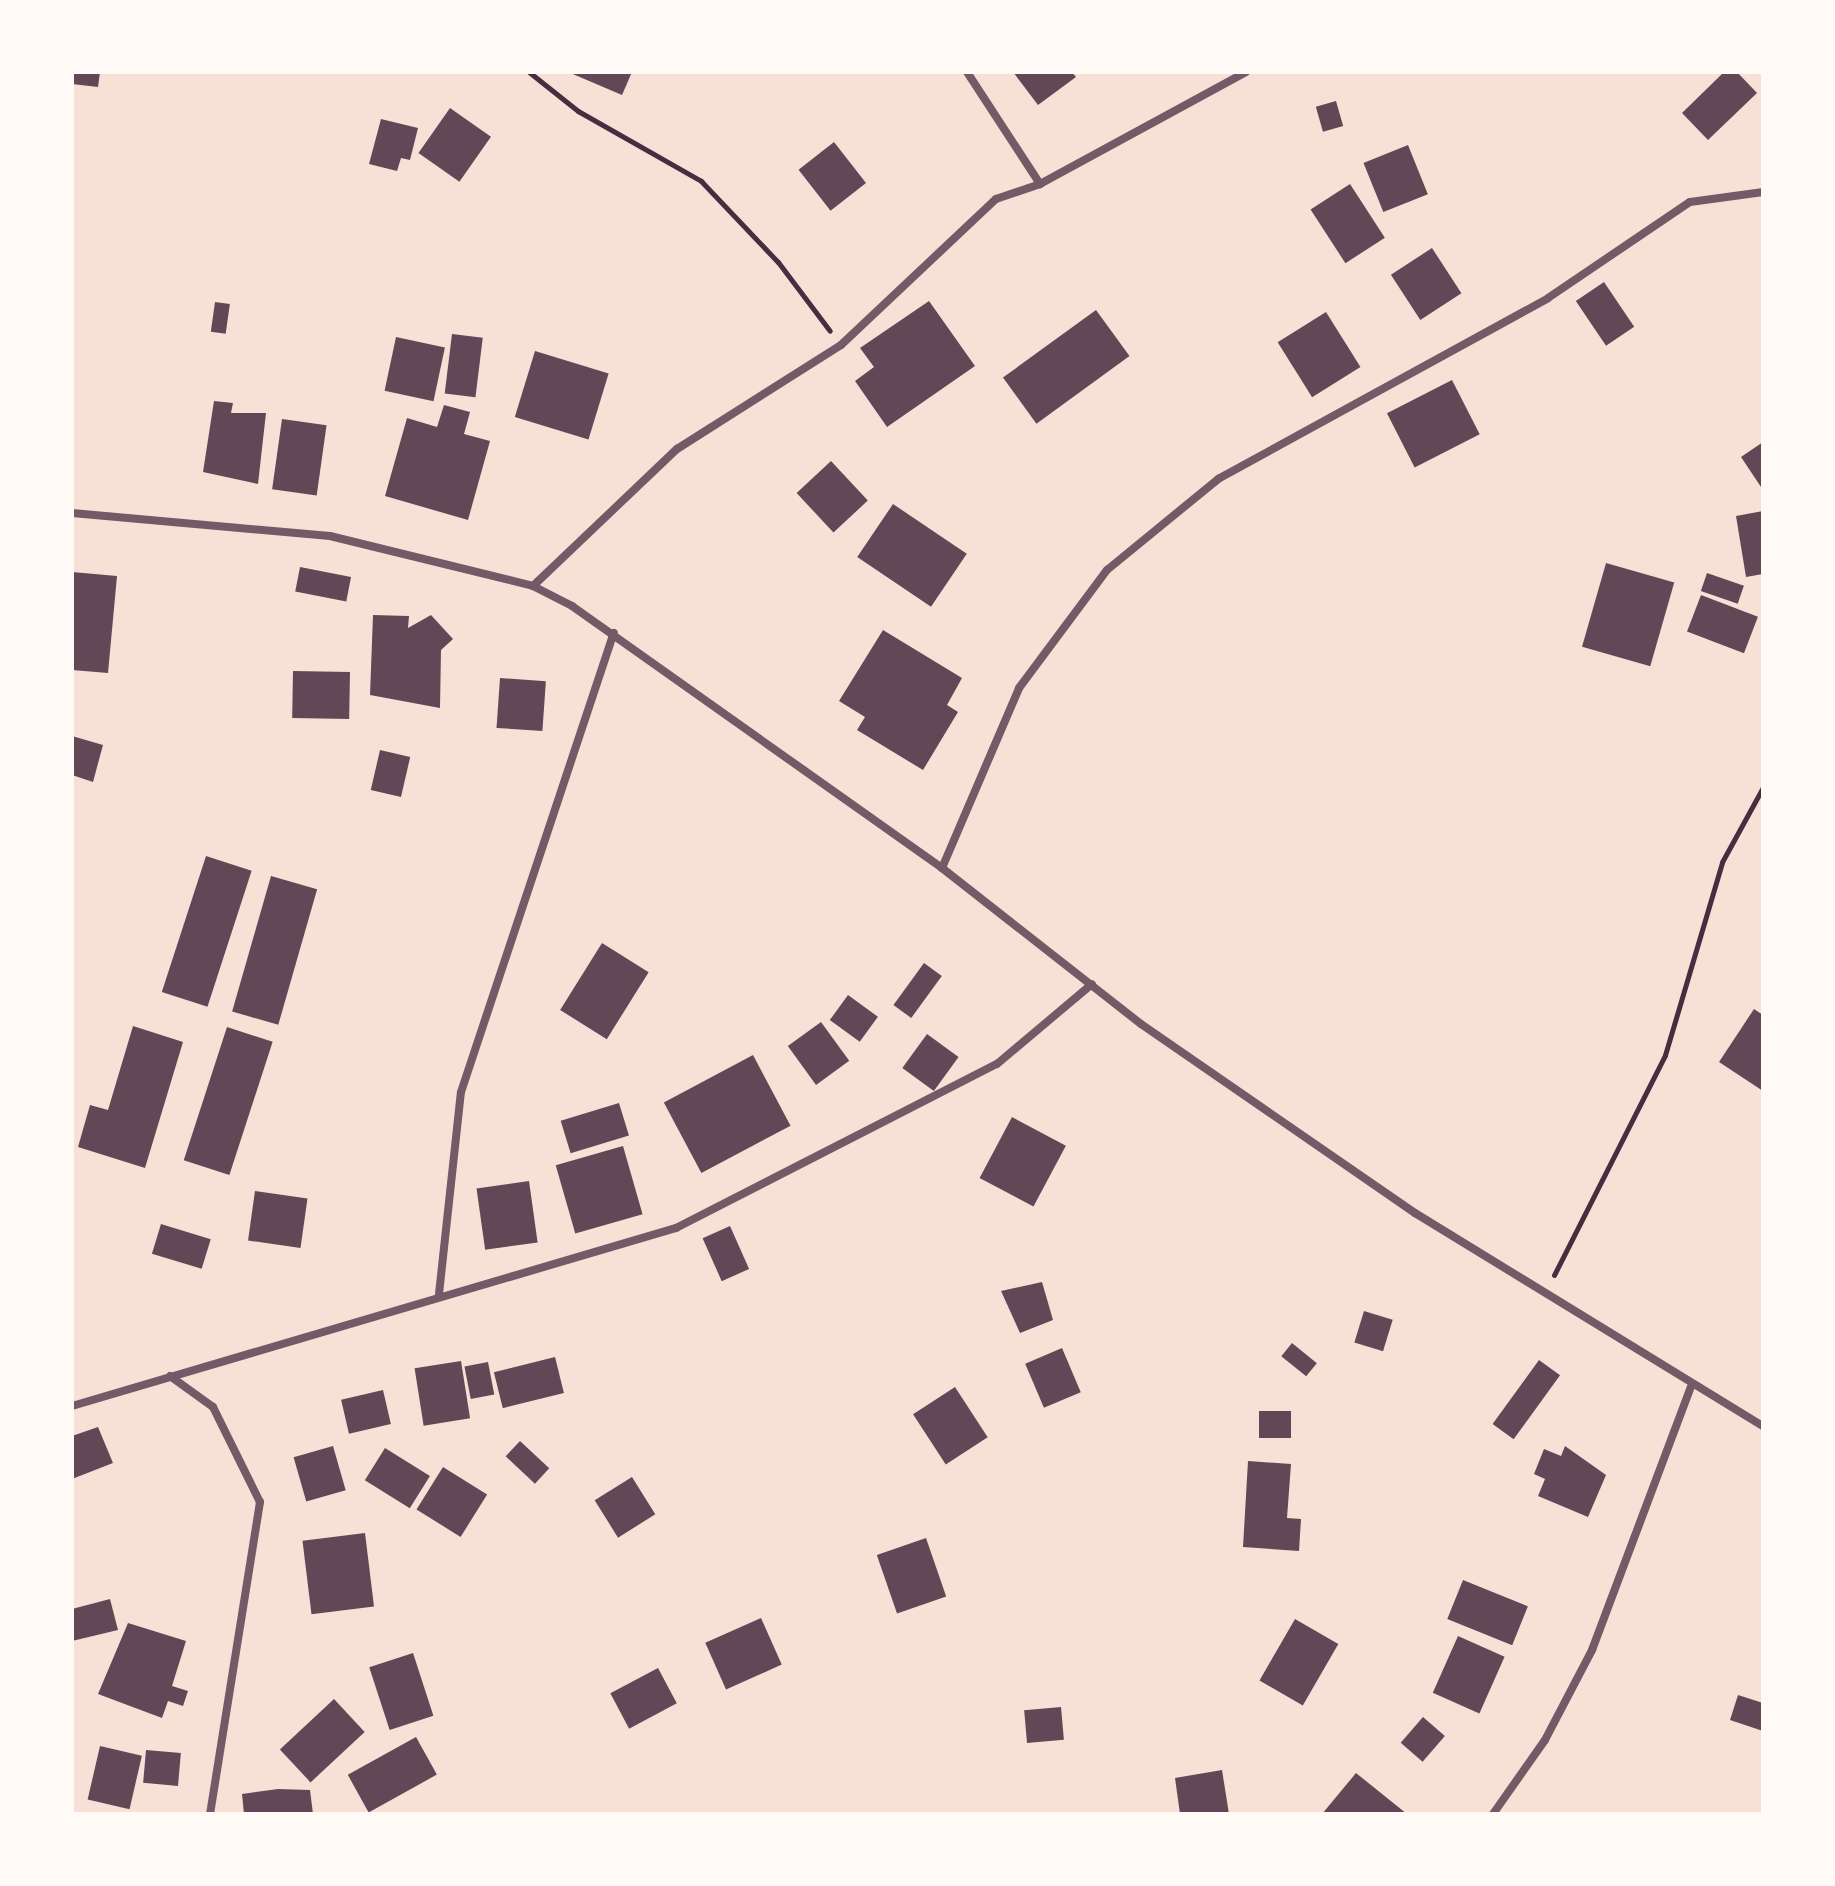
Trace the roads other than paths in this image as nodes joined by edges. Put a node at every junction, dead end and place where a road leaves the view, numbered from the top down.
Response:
1 (967, 72) edge
2 (1246, 72) edge
3 (1040, 184) junction
4 (1763, 192) edge
5 (72, 513) edge
6 (533, 586) junction
7 (614, 633) junction
8 (942, 868) junction
9 (1092, 984) junction
10 (439, 1294) junction
11 (170, 1376) junction
12 (1691, 1387) junction
13 (72, 1406) edge
14 (1763, 1426) edge
15 (210, 1814) edge
16 (1493, 1814) edge

1 - 3 street
2 - 3 street
3 - 6 street
4 - 8 street
5 - 6 street
6 - 7 street
7 - 8 street
7 - 10 street
8 - 9 street
9 - 10 street
9 - 12 street
10 - 11 street
11 - 13 street
11 - 15 street
12 - 14 street
12 - 16 street

